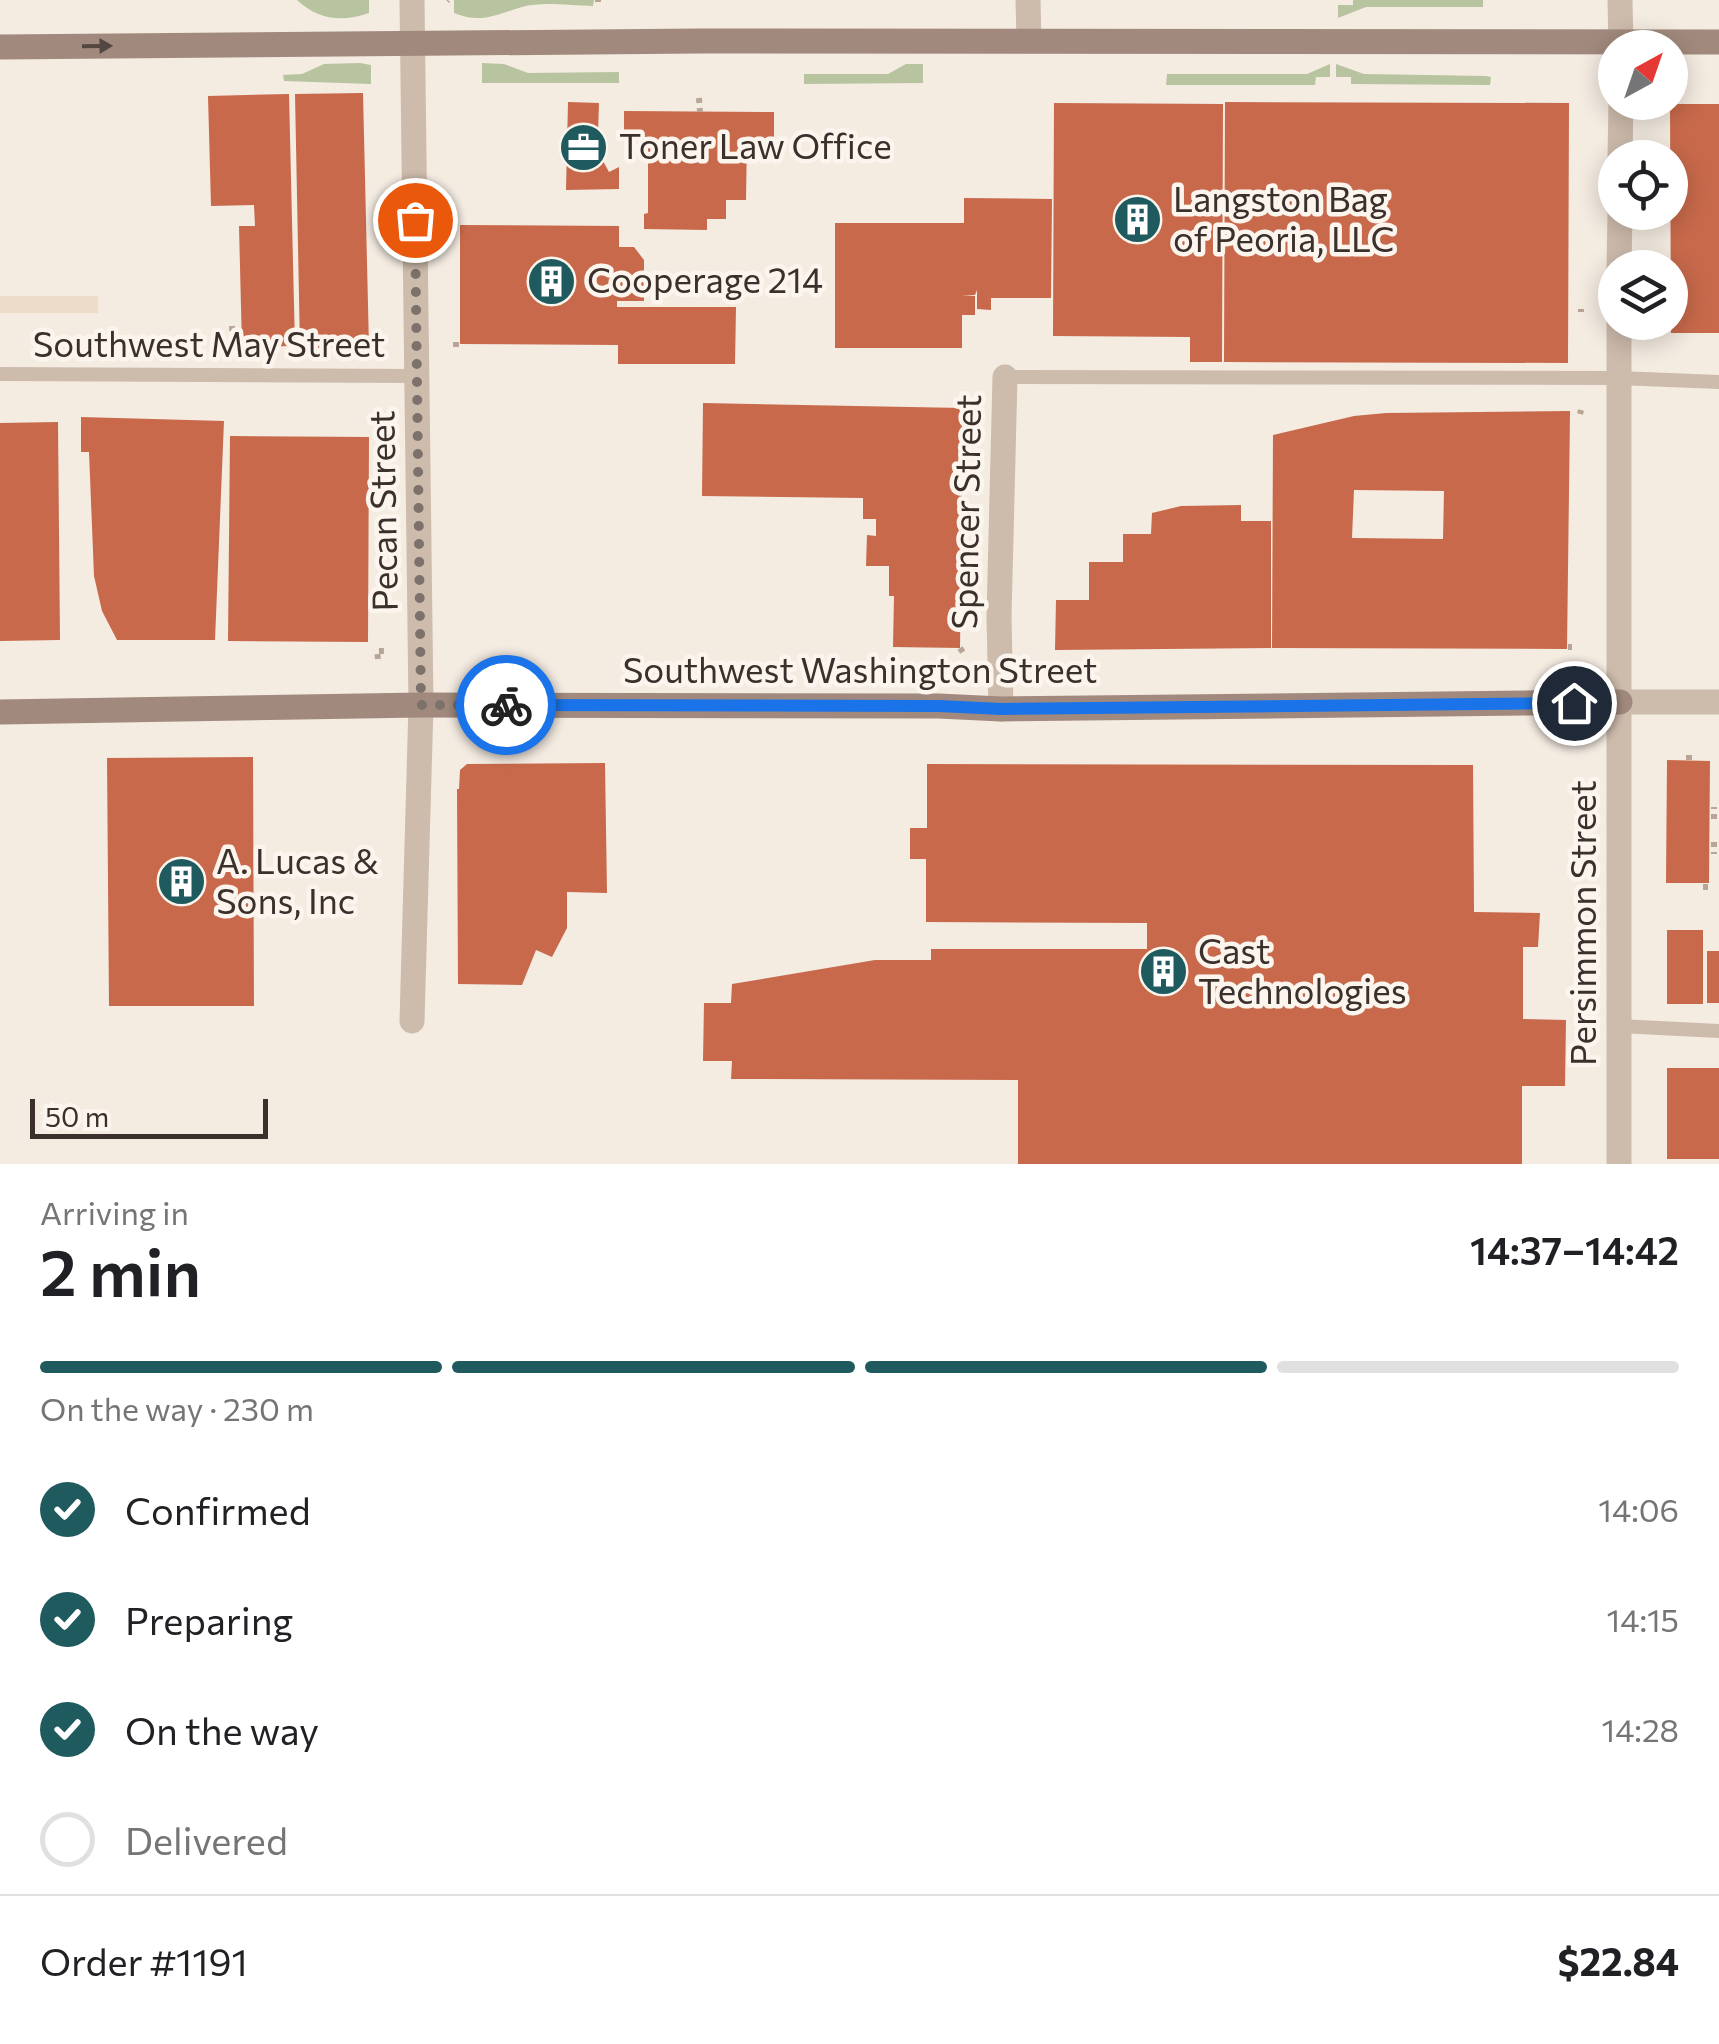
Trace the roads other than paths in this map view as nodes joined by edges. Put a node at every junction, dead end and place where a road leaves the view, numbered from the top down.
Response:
1 (412, 0) edge
2 (1028, 0) edge
3 (1620, 0) edge
4 (1621, 30) edge
5 (1029, 41) junction
6 (412, 42) junction
7 (1719, 42) edge
8 (1688, 43) edge
9 (1598, 44) edge
10 (0, 46) edge
11 (1618, 340) edge
12 (0, 374) edge
13 (417, 376) junction
14 (1005, 376) joint
15 (1618, 378) junction
16 (1719, 382) edge
17 (1620, 702) junction
18 (1719, 702) edge
19 (421, 705) junction
20 (1001, 709) junction
21 (0, 712) edge
22 (412, 1021) dead end
23 (1619, 1026) junction
24 (1719, 1031) edge
25 (1619, 1164) edge

1 - 6 street, Pecan Street
2 - 5 street
3 - 4 street
5 - 6 main road
5 - 9 main road
10 -> 6 main road
6 - 13 street, Pecan Street
7 - 8 main road
11 - 15 street, Persimmon Street
12 - 13 lane, Southwest May Street
13 - 19 street, Pecan Street
14 - 15 lane
14 - 20 street, Spencer Street
15 - 16 lane
15 - 17 street, Persimmon Street
17 - 18 street, Southwest Washington Street
17 - 20 main road, Southwest Washington Street
17 - 23 street, Persimmon Street
19 - 20 main road, Southwest Washington Street
19 - 21 main road, Southwest Washington Street
19 - 22 street, Pecan Street
23 - 24 lane
23 - 25 street, Persimmon Street

